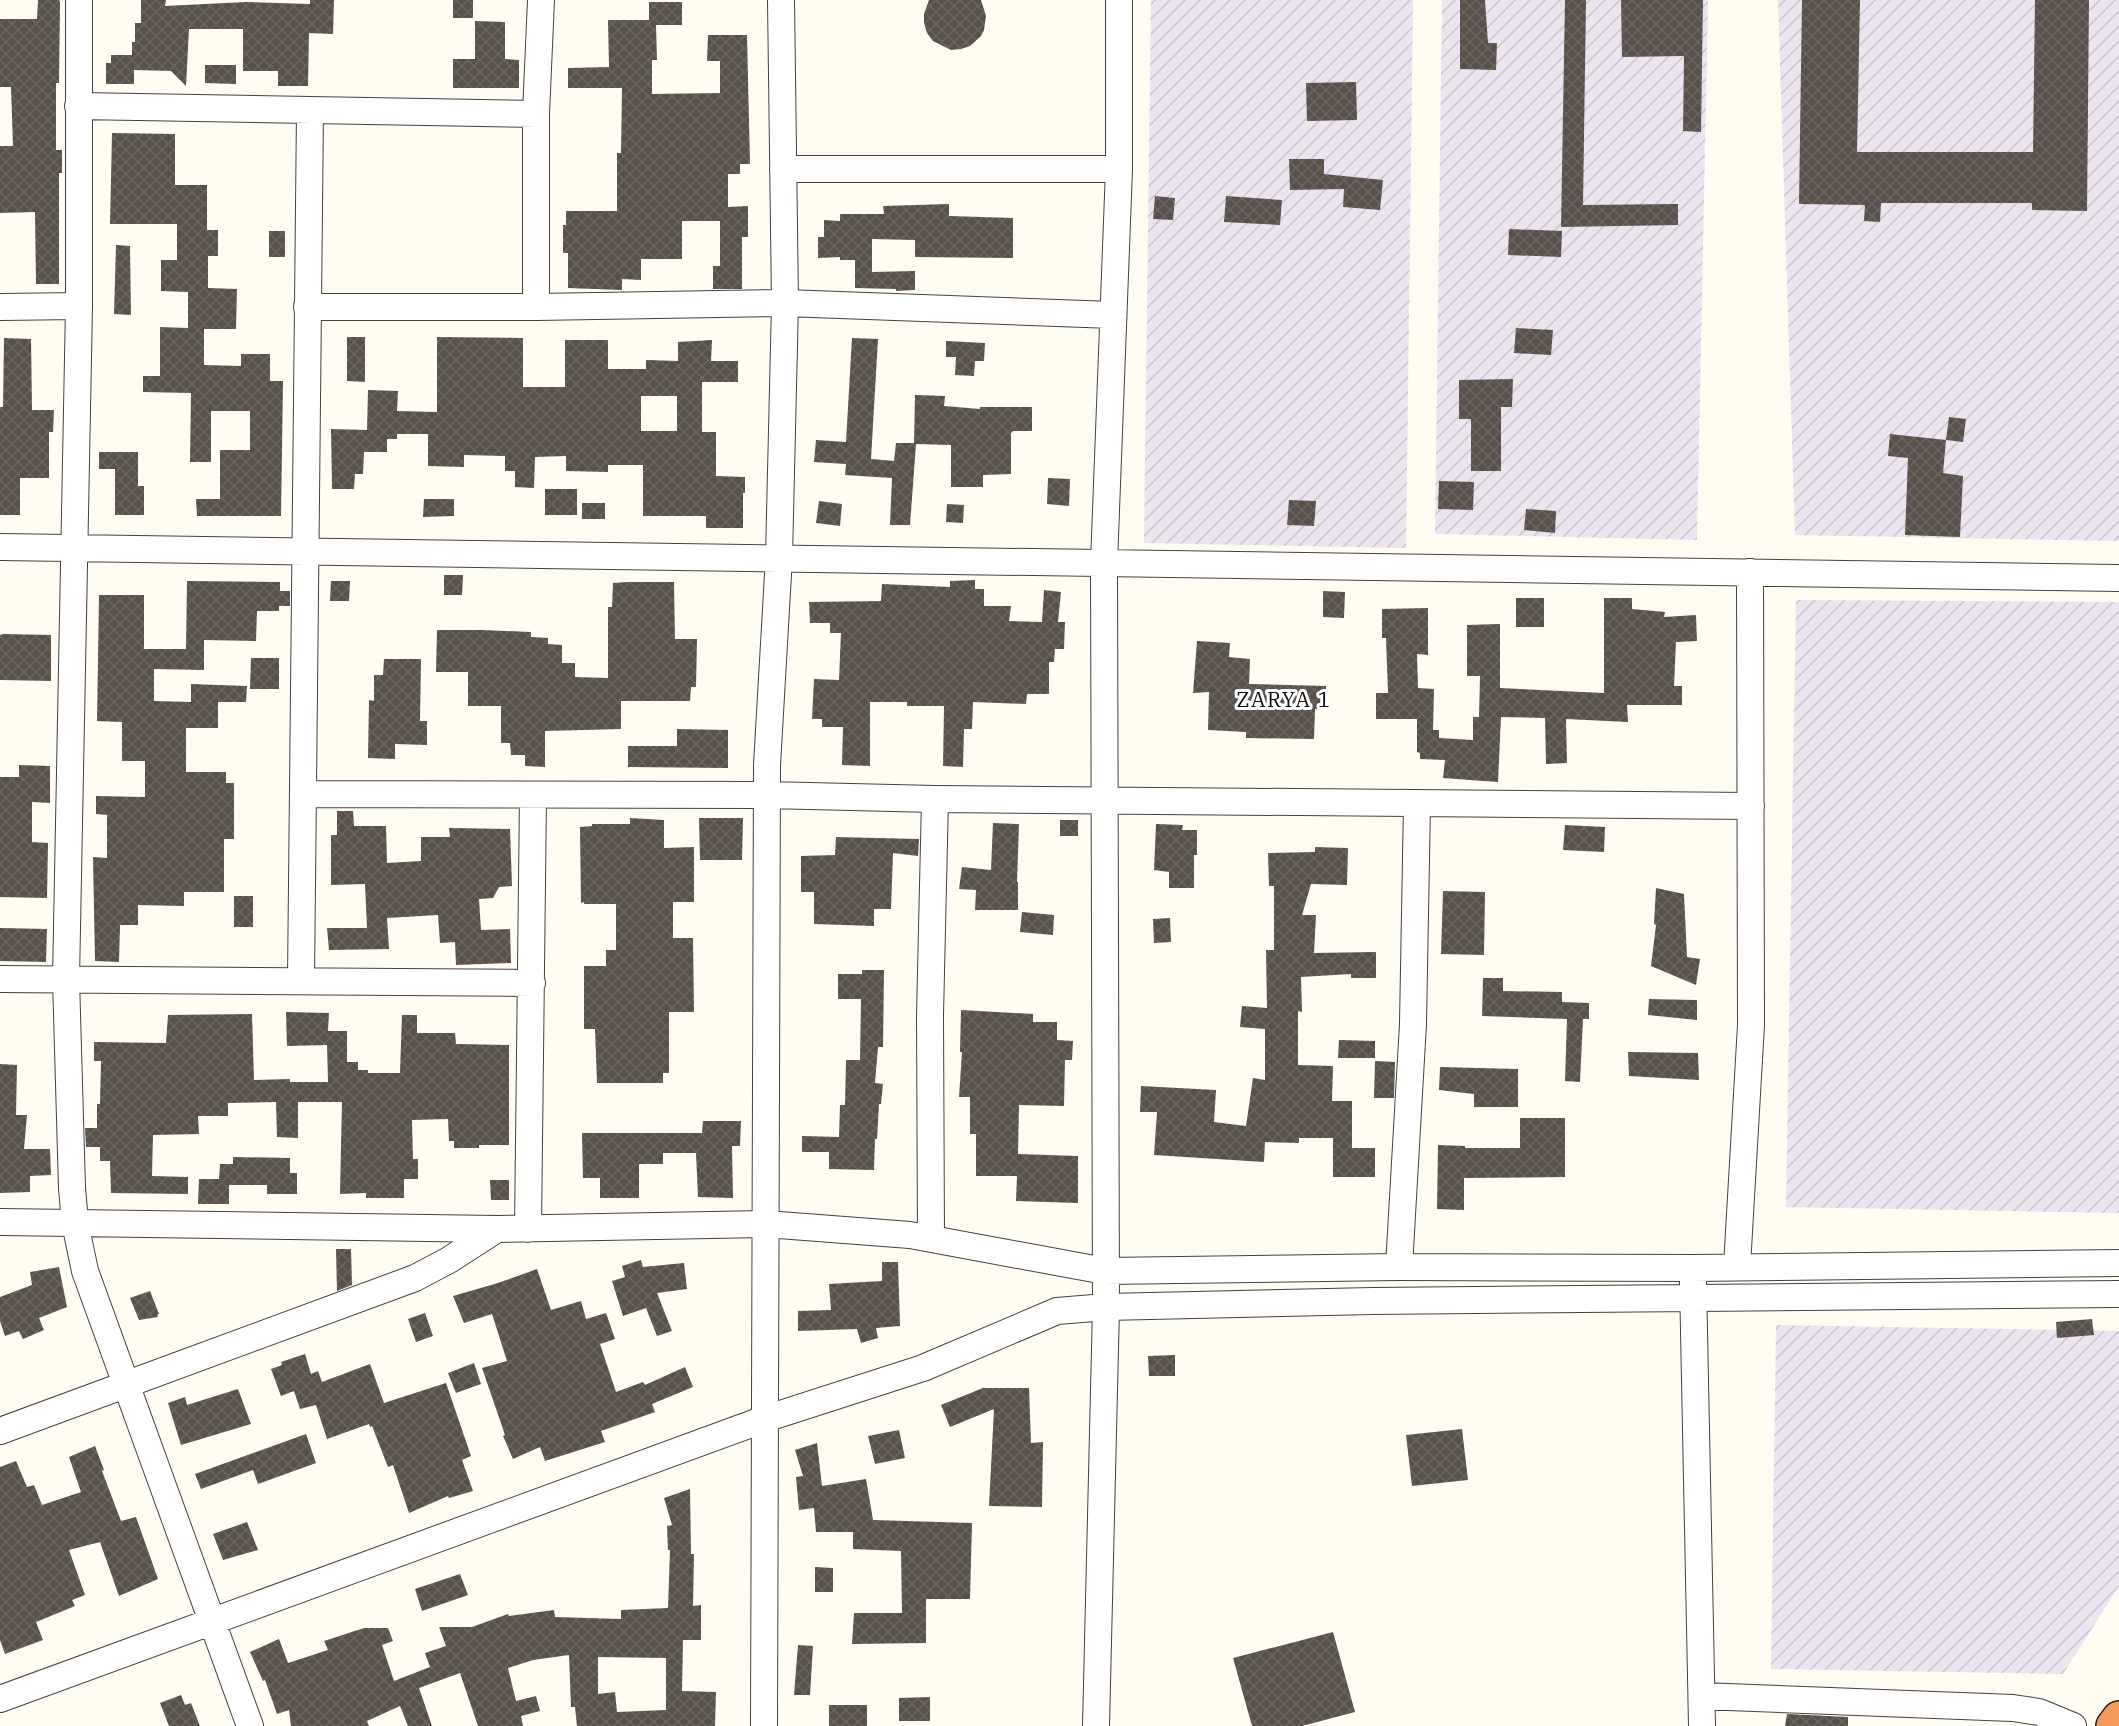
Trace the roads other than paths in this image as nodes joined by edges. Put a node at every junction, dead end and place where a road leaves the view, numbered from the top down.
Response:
1 (79, 0) edge
2 (541, 0) edge
3 (782, 0) edge
4 (1119, 0) edge
5 (78, 106) junction
6 (310, 111) junction
7 (536, 114) junction
8 (783, 169) junction
9 (1119, 169) junction
10 (785, 303) junction
11 (79, 306) junction
12 (0, 307) edge
13 (307, 307) junction
14 (536, 307) junction
15 (1113, 315) junction
16 (0, 547) edge
17 (74, 548) junction
18 (305, 551) junction
19 (779, 557) junction
20 (1104, 563) junction
21 (1750, 572) junction
22 (2119, 578) edge
23 (304, 794) junction
24 (533, 795) junction
25 (767, 795) junction
26 (935, 799) junction
27 (1104, 800) junction
28 (1417, 803) junction
29 (1751, 806) junction
30 (0, 979) edge
31 (66, 979) junction
32 (301, 980) junction
33 (532, 983) junction
34 (0, 1222) edge
35 (75, 1223) junction
36 (766, 1224) junction
37 (497, 1229) junction
38 (528, 1229) junction
39 (931, 1238) junction
40 (2119, 1263) edge
41 (1737, 1266) junction
42 (1399, 1267) junction
43 (1693, 1268) junction
44 (1105, 1270) junction
45 (2119, 1294) edge
46 (1694, 1298) junction
47 (1106, 1307) junction
48 (124, 1384) junction
49 (765, 1419) junction
50 (0, 1431) edge
51 (213, 1621) junction
52 (1702, 1696) junction
53 (0, 1699) edge
54 (2119, 1718) edge
55 (250, 1726) edge
56 (764, 1726) edge
57 (1096, 1726) edge
58 (1702, 1726) edge
59 (2073, 1726) edge
60 (2113, 1726) edge

1 - 5 street
2 - 7 street
3 - 8 street
4 - 9 street
5 - 6 street
5 - 11 street
6 - 7 street
6 - 13 street
7 - 14 street
8 - 9 street
8 - 10 street
9 - 15 street
10 - 14 street
10 - 15 street
10 - 19 street
11 - 12 street
11 - 17 street
13 - 14 street
13 - 18 street
15 - 20 street
16 - 17 street
17 - 18 street
17 - 31 street
18 - 19 street
18 - 23 street
19 - 20 street
19 - 25 street
20 - 21 street
20 - 27 street
21 - 22 street
21 - 29 street
23 - 24 street
23 - 32 street
24 - 25 street
24 - 33 street
25 - 26 street
25 - 36 street
26 - 27 street
26 - 39 street
27 - 28 street
27 - 44 street
28 - 29 street
28 - 42 street
29 - 41 street
30 - 31 street
31 - 32 street
31 - 35 street
32 - 33 street
33 - 38 street
34 - 35 street
35 - 37 street
35 - 48 street
36 - 38 street
36 - 39 street
36 - 49 street
37 - 38 street
37 - 48 street
39 - 44 street
40 - 41 street
41 - 43 street
42 - 43 street
42 - 44 street
43 - 46 street
44 - 47 street
45 - 46 street
46 - 47 street
46 - 52 street
47 - 49 street
47 - 57 street
48 - 50 street
48 - 51 street
49 - 51 street
49 - 56 street
51 - 53 street
51 - 55 street
52 - 58 street
52 - 59 street
54 - 60 highway

